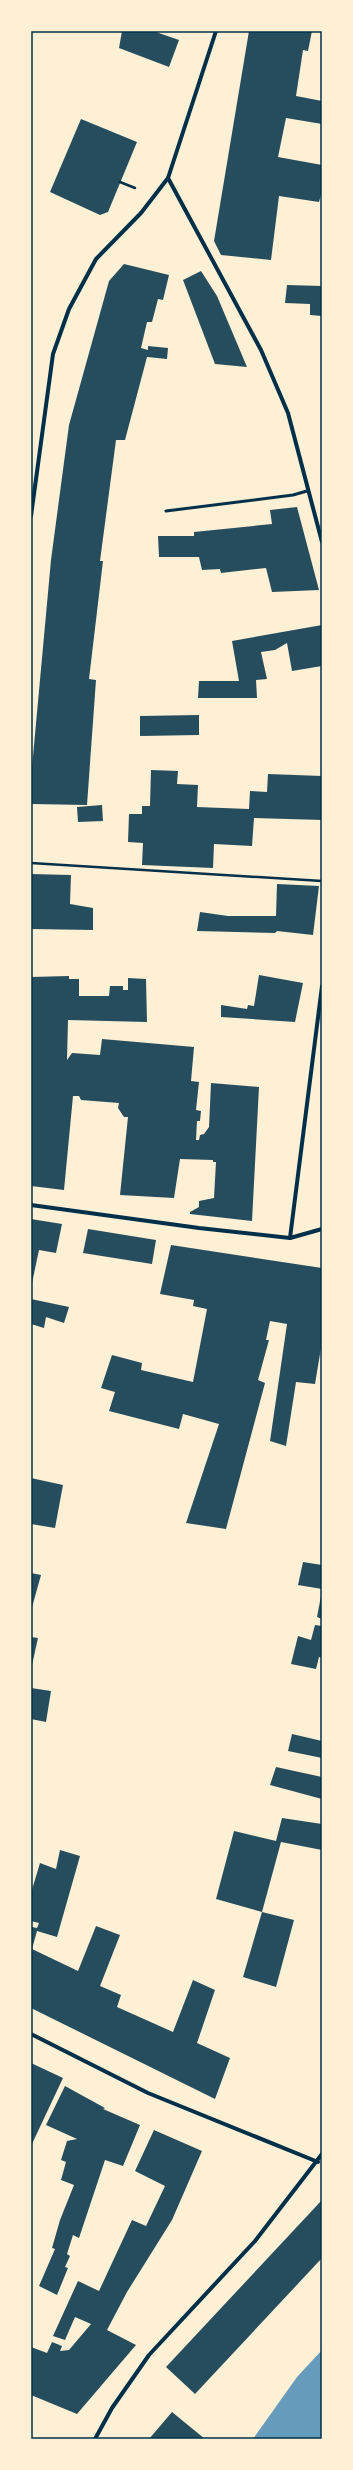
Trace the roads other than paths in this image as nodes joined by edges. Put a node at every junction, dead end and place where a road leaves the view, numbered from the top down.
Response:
1 (216, 31) edge
2 (168, 178) junction
3 (308, 491) junction
4 (166, 511) dead end
5 (31, 516) edge
6 (322, 542) edge
7 (322, 986) edge
8 (31, 1205) edge
9 (322, 1229) edge
10 (290, 1238) junction
11 (31, 2034) edge
12 (322, 2154) edge
13 (318, 2162) junction
14 (95, 2439) edge

1 - 2 street
2 - 3 street
2 - 5 street
3 - 4 lane
3 - 6 street
7 - 10 street
8 - 10 street
9 - 10 street
11 - 13 street
12 - 13 street
13 - 14 street

